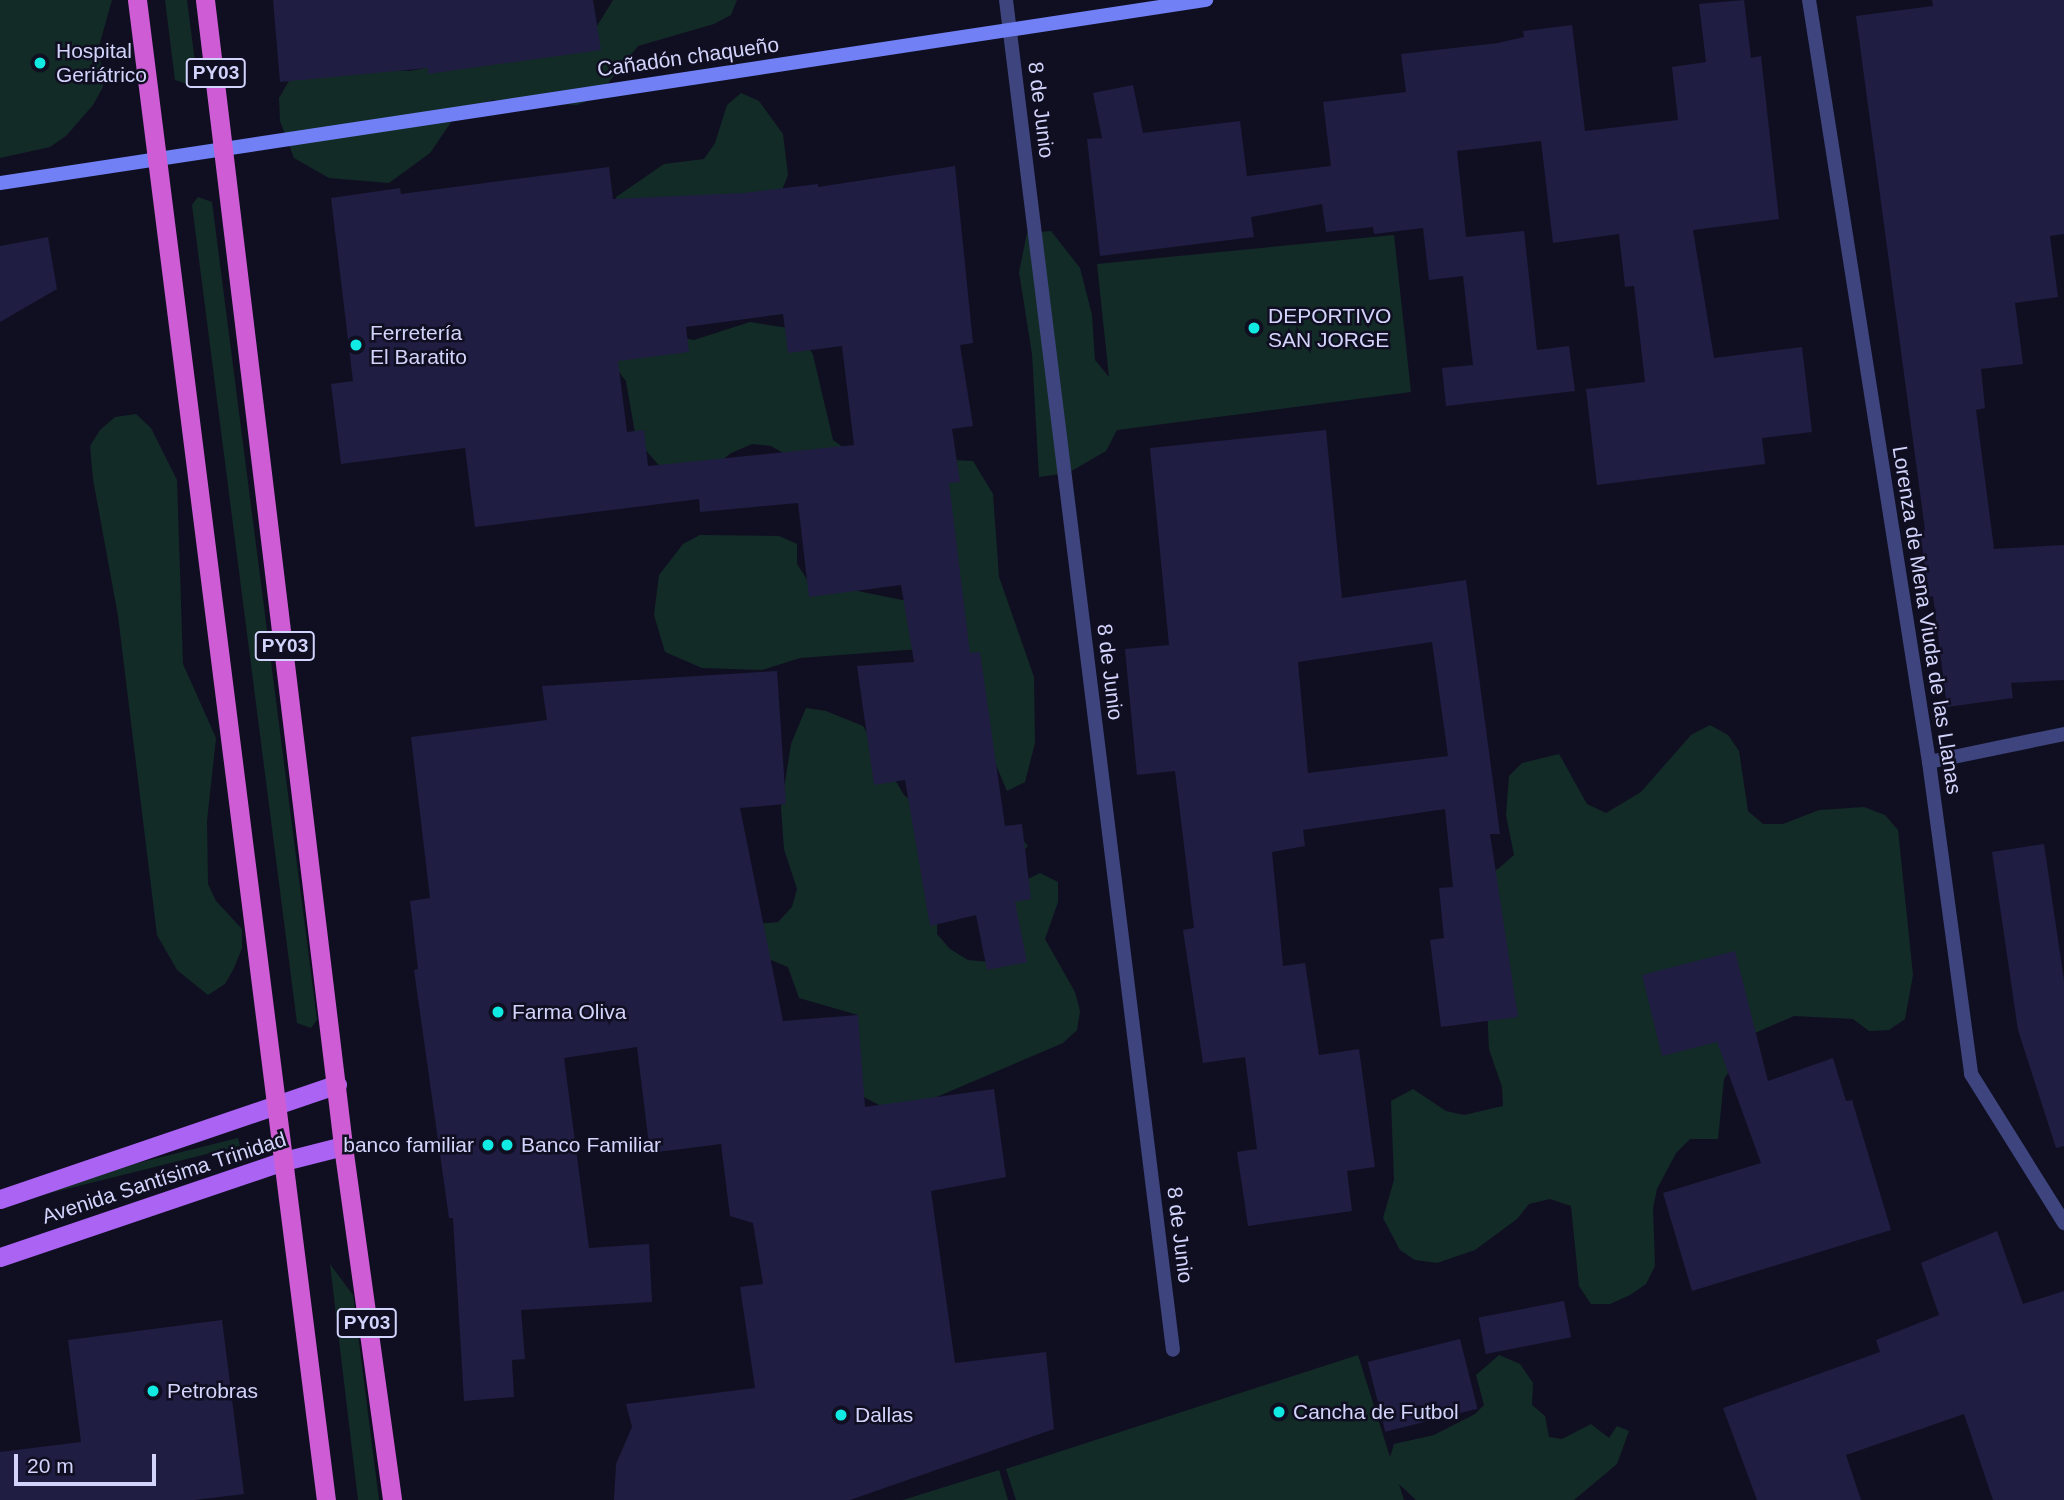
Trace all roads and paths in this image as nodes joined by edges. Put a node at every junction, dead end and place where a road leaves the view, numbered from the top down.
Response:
1 (137, 0) edge
2 (205, 0) edge
3 (1006, 0) edge
4 (1206, 0) edge
5 (1809, 0) edge
6 (1010, 32) junction
7 (226, 146) junction
8 (167, 155) junction
9 (0, 183) edge
10 (2064, 734) edge
11 (1929, 762) junction
12 (337, 1084) junction
13 (273, 1102) junction
14 (343, 1146) junction
15 (280, 1162) junction
16 (0, 1199) edge
17 (2064, 1223) edge
18 (0, 1257) edge
19 (1173, 1350) dead end
20 (326, 1500) edge
21 (392, 1500) edge

1 - 8 highway
2 - 7 highway, PY03
3 - 6 street, 8 de Junio
4 - 6 main road, Cañadón chaqueño
5 - 11 street, Lorenza de Mena Viuda de las Llanas
6 - 7 main road, Cañadón chaqueño
6 - 19 street, 8 de Junio
7 - 8 main road, Cañadón chaqueño
7 - 12 highway, PY03
8 - 9 main road, Cañadón chaqueño
8 - 13 highway
10 - 11 street
11 - 17 street, Lorenza de Mena Viuda de las Llanas
12 - 13 main road, Avenida Santísima Trinidad
12 - 14 highway, PY03
13 - 15 highway
13 - 16 main road, Avenida Santísima Trinidad
14 - 15 main road, Avenida Santísima Trinidad
14 - 21 highway, PY03
15 - 18 main road, Avenida Santísima Trinidad
15 - 20 highway

